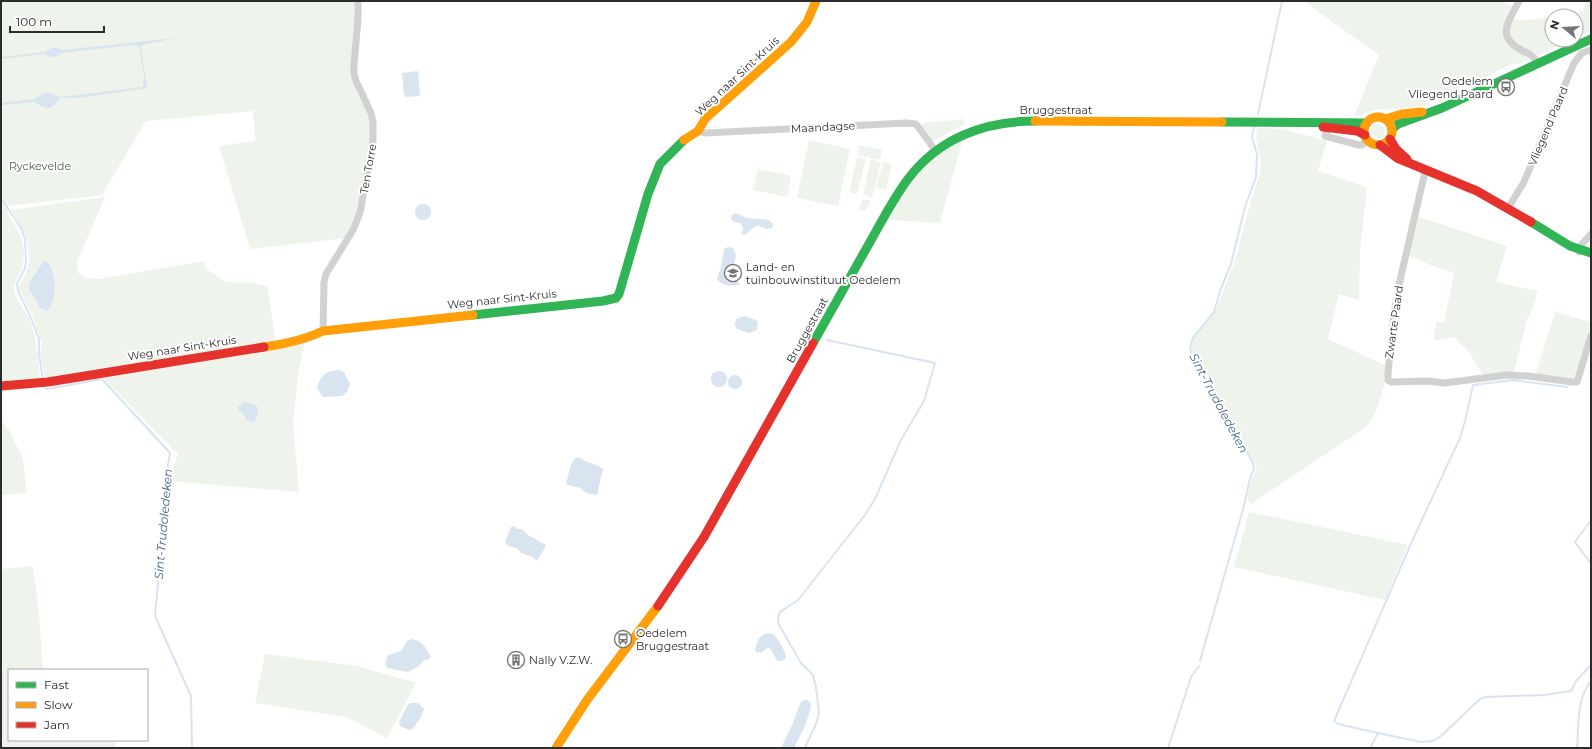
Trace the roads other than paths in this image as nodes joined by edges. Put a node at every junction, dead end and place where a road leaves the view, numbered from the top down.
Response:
1 (358, 1) edge
2 (816, 1) edge
3 (1519, 1) edge
4 (1591, 39) edge
5 (1591, 50) edge
6 (1538, 63) junction
7 (1429, 113) junction
8 (1385, 119) junction
9 (1367, 123) junction
10 (1330, 125) junction
11 (1392, 129) junction
12 (698, 130) junction
13 (1366, 138) junction
14 (1390, 139) junction
15 (1380, 145) junction
16 (935, 150) junction
17 (1409, 162) junction
18 (1427, 170) junction
19 (1508, 208) junction
20 (1591, 234) edge
21 (1583, 248) edge
22 (1591, 253) edge
23 (323, 331) junction
24 (1591, 336) edge
25 (1, 386) edge
26 (556, 748) edge

1 - 23 street, Ten Torre
2 - 12 main road, Weg naar Sint-Kruis
3 - 6 street
4 - 6 main road
5 - 19 street, Vliegend Paard
6 - 7 main road
7 - 8 main road
7 - 11 main road
8 - 9 main road
8 - 11 main road
9 - 10 main road, Bruggestraat
9 - 13 main road
10 - 13 main road, Bruggestraat
10 - 13 street
10 - 16 main road, Bruggestraat
11 - 14 main road
12 - 16 street, Maandagse
12 - 23 main road, Weg naar Sint-Kruis
13 - 15 main road
14 - 15 main road
14 - 17 main road
15 - 17 main road
16 - 26 main road, Bruggestraat
17 - 18 main road
18 - 19 main road
18 - 24 street, Zwarte Paard
19 - 21 main road
20 - 21 street
21 - 22 main road
23 - 25 main road, Weg naar Sint-Kruis

